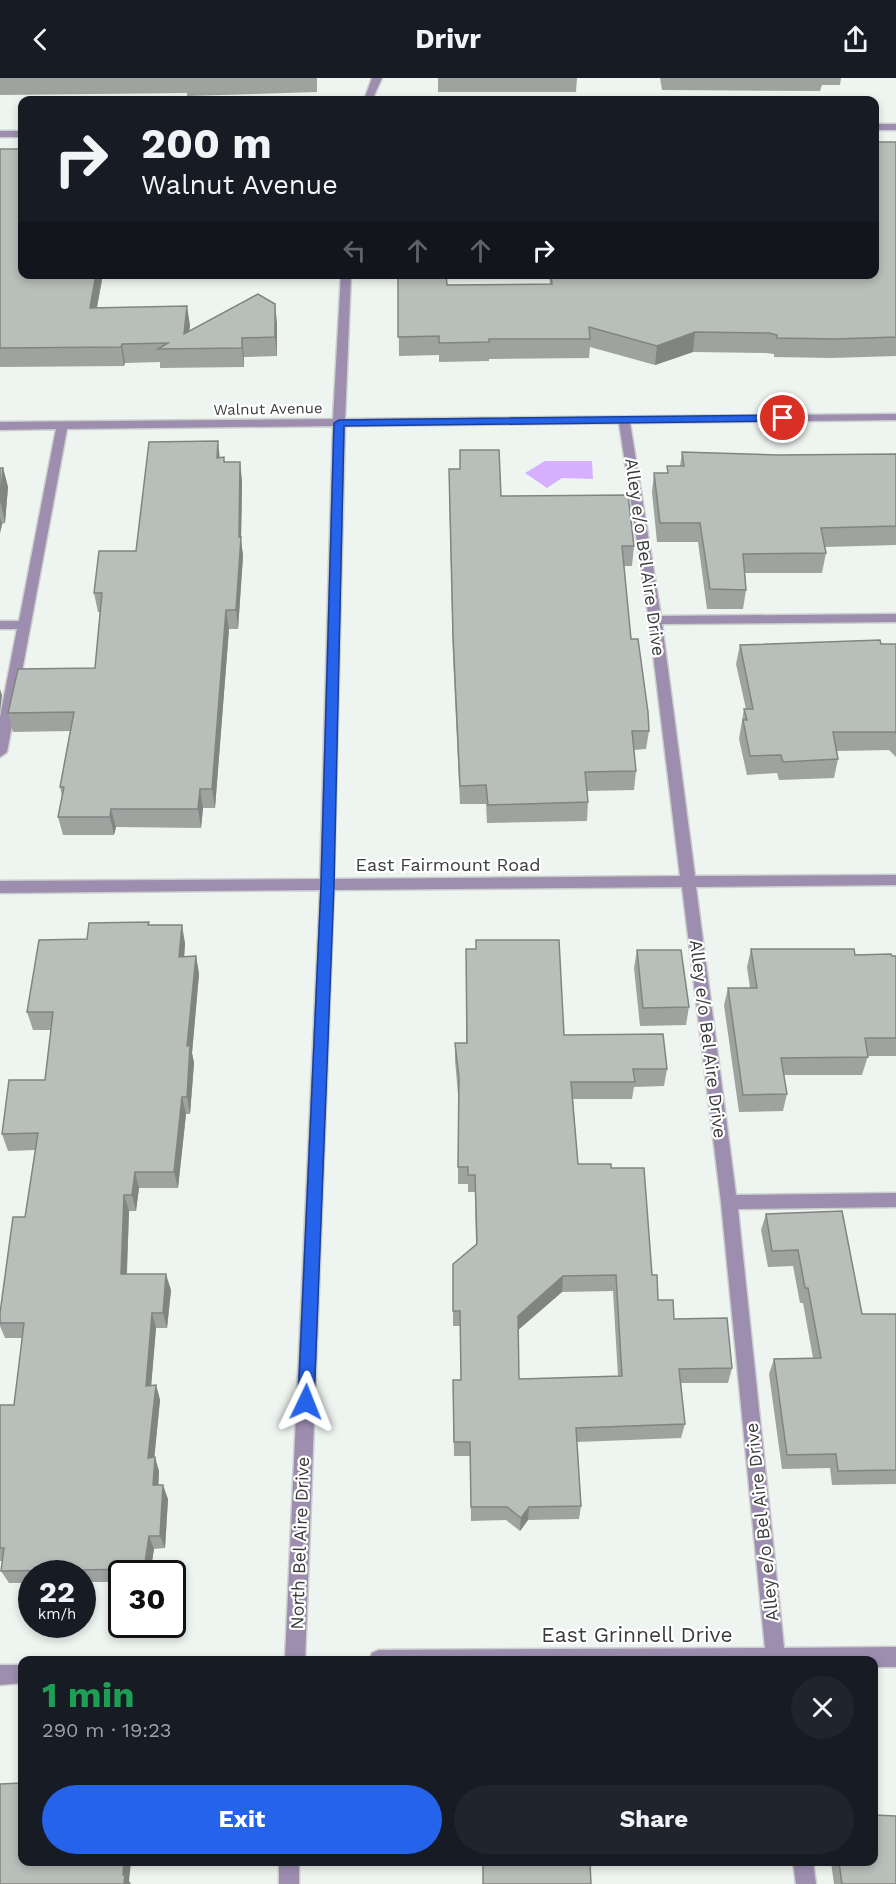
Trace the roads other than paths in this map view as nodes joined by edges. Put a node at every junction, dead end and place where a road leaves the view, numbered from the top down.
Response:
1 (377, 78) edge
2 (370, 96) edge
3 (879, 127) edge
4 (896, 127) edge
5 (0, 134) edge
6 (18, 134) edge
7 (346, 279) edge
8 (896, 417) edge
9 (624, 420) junction
10 (339, 423) junction
11 (0, 426) edge
12 (62, 426) junction
13 (896, 618) edge
14 (655, 620) junction
15 (0, 625) edge
16 (23, 625) junction
17 (0, 752) edge
18 (896, 880) edge
19 (688, 883) junction
20 (327, 885) junction
21 (0, 887) edge
22 (896, 1200) edge
23 (729, 1202) junction
24 (295, 1656) edge
25 (776, 1656) edge
26 (878, 1657) edge
27 (896, 1657) edge
28 (18, 1674) edge
29 (0, 1675) edge
30 (289, 1866) edge
31 (804, 1866) edge
32 (288, 1884) edge
33 (806, 1884) edge

1 - 2 street
3 - 4 street
5 - 6 street
7 - 10 street, North Bel Aire Drive
8 - 9 street, Walnut Avenue
9 - 10 street, Walnut Avenue
9 - 14 street, Alley e/o Bel Aire Drive
10 - 12 street, Walnut Avenue
10 - 20 street, North Bel Aire Drive
11 - 12 street, Walnut Avenue
12 - 16 street
13 - 14 street
14 - 19 street, Alley e/o Bel Aire Drive
15 - 16 street
16 - 17 street
18 - 19 street, East Fairmount Road
19 - 20 street, East Fairmount Road
19 - 23 street, Alley e/o Bel Aire Drive
20 - 21 street, East Fairmount Road
20 - 24 street, North Bel Aire Drive
22 - 23 street
23 - 25 street, Alley e/o Bel Aire Drive
26 - 27 street, East Grinnell Drive
28 - 29 street
30 - 32 street
31 - 33 street

